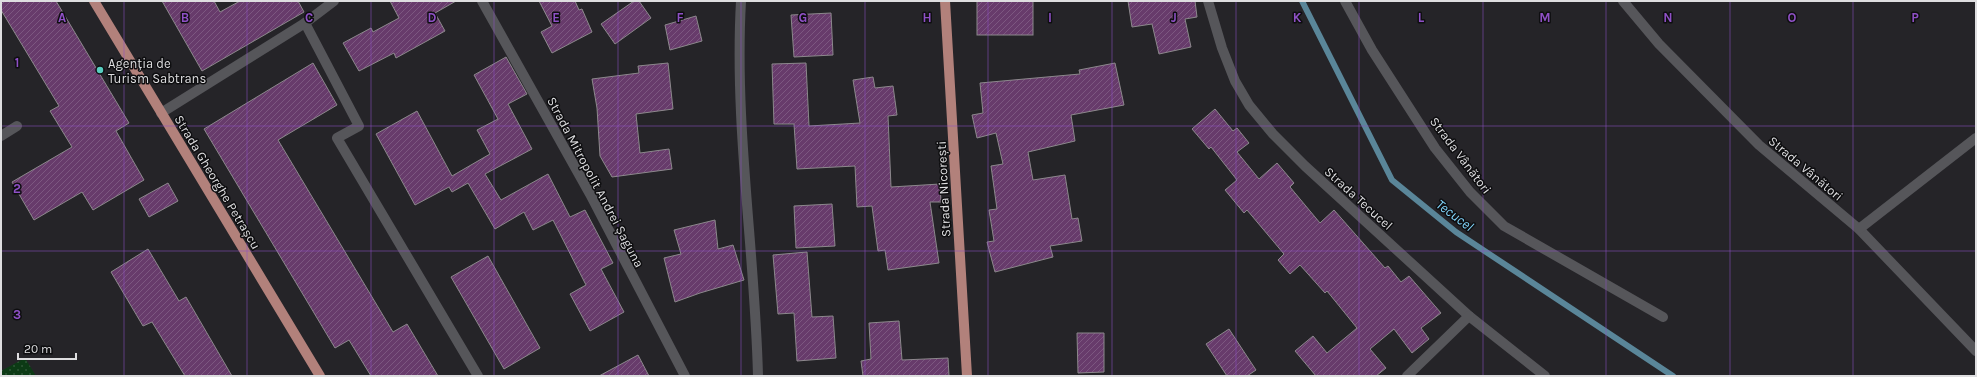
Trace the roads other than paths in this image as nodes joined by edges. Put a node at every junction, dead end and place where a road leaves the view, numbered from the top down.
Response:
1 (94, 1) edge
2 (334, 1) edge
3 (482, 1) edge
4 (741, 1) edge
5 (945, 1) edge
6 (1208, 1) edge
7 (1345, 1) edge
8 (1623, 1) edge
9 (305, 23) junction
10 (161, 113) junction
11 (17, 126) dead end
12 (1, 136) edge
13 (1976, 138) edge
14 (1859, 229) junction
15 (1469, 316) junction
16 (1663, 317) dead end
17 (1976, 351) edge
18 (320, 376) edge
19 (478, 376) edge
20 (685, 376) edge
21 (758, 376) edge
22 (967, 376) edge
23 (1407, 376) edge
24 (1545, 376) edge

1 - 10 main road, Strada Gheorghe Petrașcu
2 - 9 street
3 - 20 street, Strada Mitropolit Andrei Șaguna
4 - 21 street
5 - 22 main road, Strada Nicorești
6 - 15 street, Strada Tecucel
7 - 16 street, Strada Vânători
8 - 14 street, Strada Vânători
9 - 10 street
9 - 19 street
10 - 18 main road, Strada Gheorghe Petrașcu
11 - 12 street
13 - 14 street
14 - 17 street, Strada Vânători
15 - 23 street
15 - 24 street, Strada Tecucel

